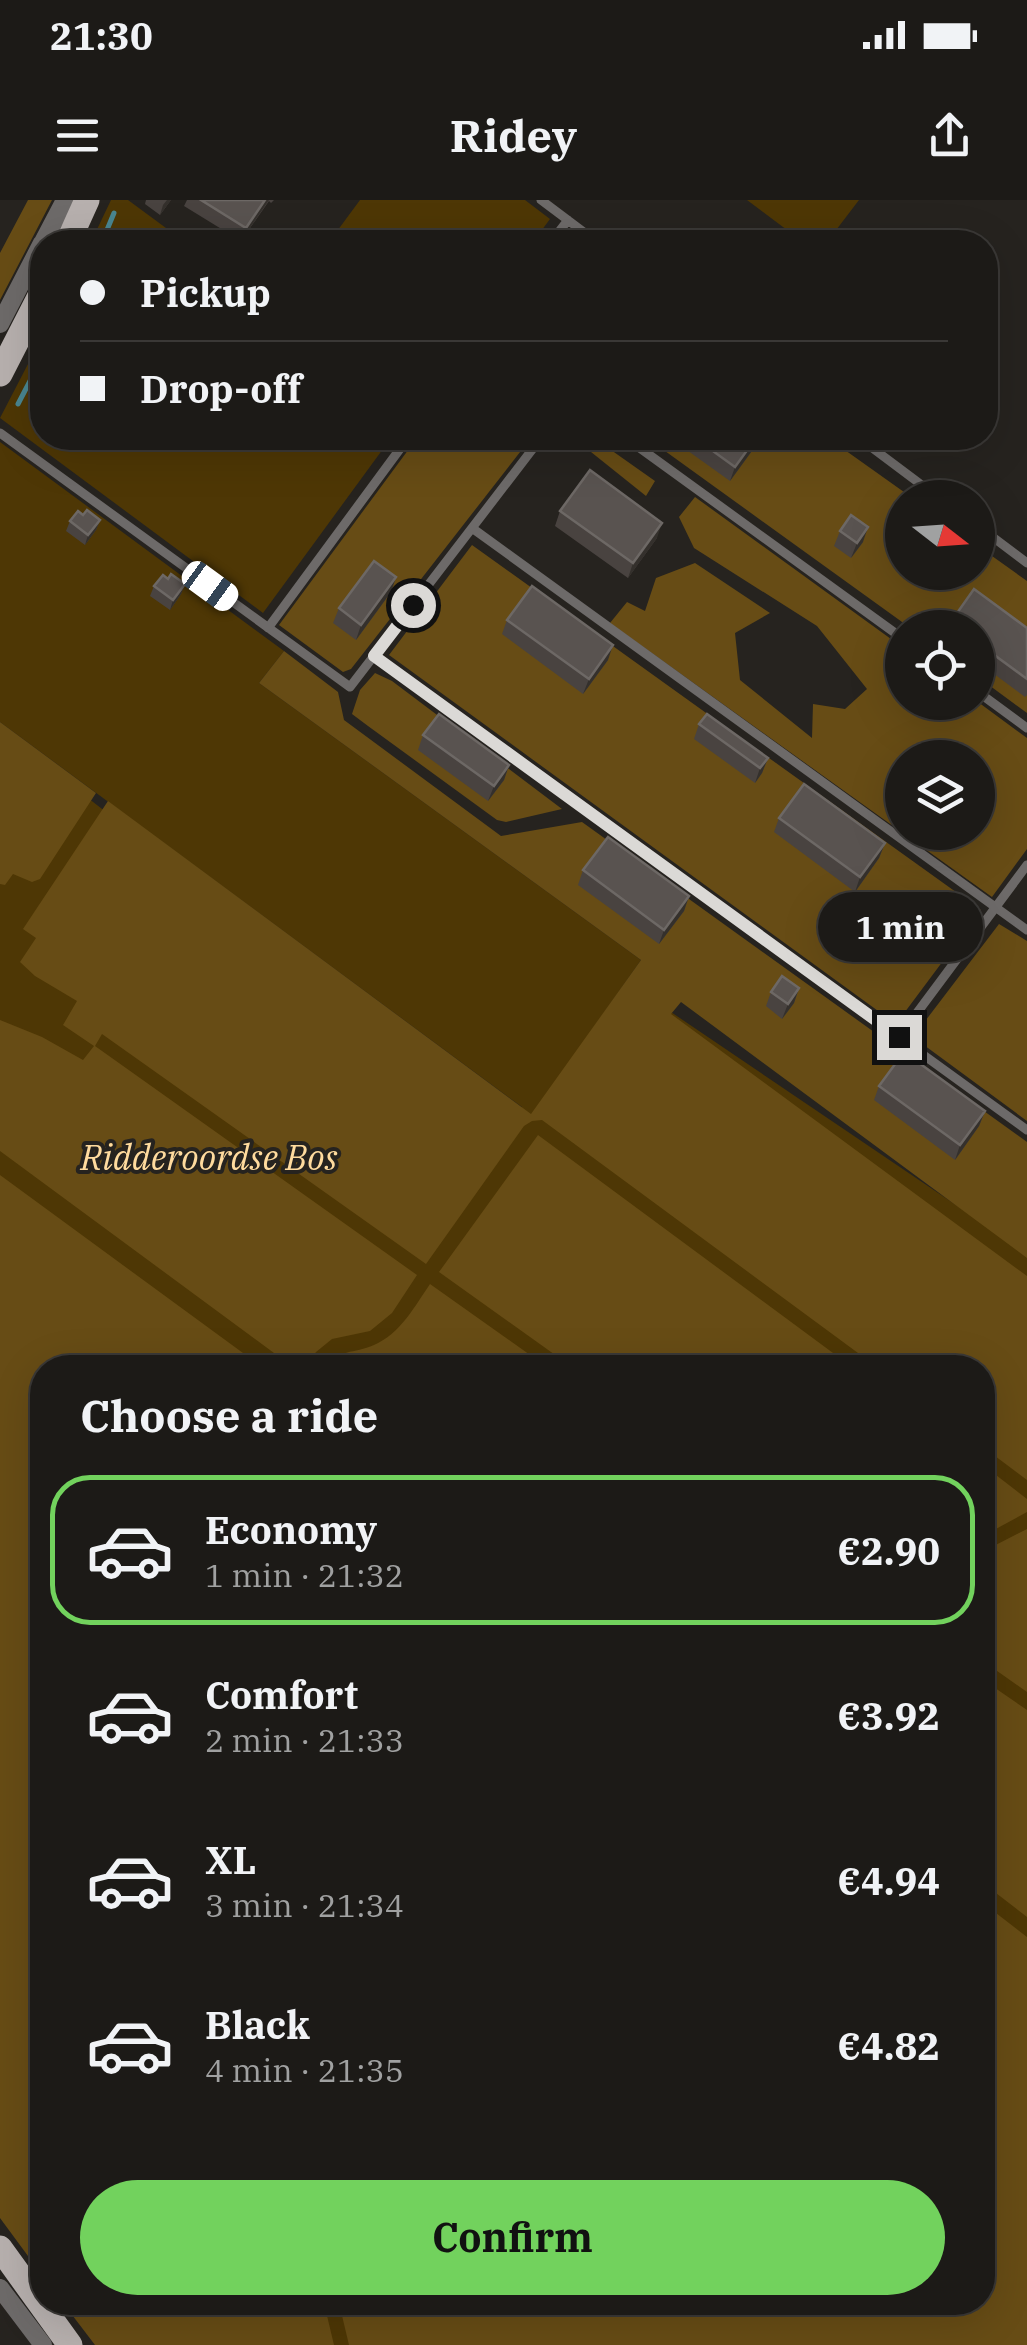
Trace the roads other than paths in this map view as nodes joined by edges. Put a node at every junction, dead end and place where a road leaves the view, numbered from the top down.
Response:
1 (65, 200) edge
2 (87, 200) edge
3 (541, 200) edge
4 (568, 220) junction
5 (50, 230) edge
6 (73, 230) edge
7 (560, 230) edge
8 (582, 230) edge
9 (30, 267) edge
10 (30, 315) edge
11 (0, 324) edge
12 (0, 374) edge
13 (0, 433) edge
14 (399, 450) edge
15 (532, 450) edge
16 (643, 450) edge
17 (874, 450) edge
18 (915, 480) edge
19 (472, 528) junction
20 (995, 539) edge
21 (1027, 563) edge
22 (885, 626) edge
23 (268, 628) junction
24 (374, 656) junction
25 (995, 704) edge
26 (1027, 728) edge
27 (1027, 865) edge
28 (995, 908) junction
29 (1027, 930) edge
30 (899, 1037) junction
31 (1027, 1130) edge
32 (0, 2248) edge
33 (0, 2288) edge
34 (30, 2290) edge
35 (48, 2315) edge
36 (43, 2345) edge
37 (70, 2345) edge

1 - 5 street
2 - 6 main road
3 - 4 lane
4 - 7 lane
4 - 8 lane
9 - 11 street
10 - 12 main road
13 - 23 lane
14 - 23 lane
15 - 19 lane
16 - 22 lane
17 - 18 lane
19 - 24 lane
19 - 28 lane
20 - 21 lane
23 - 24 lane
24 - 30 lane
25 - 26 lane
27 - 28 lane
28 - 29 lane
28 - 30 lane
30 - 31 lane
32 - 34 main road
33 - 36 street
35 - 37 main road

